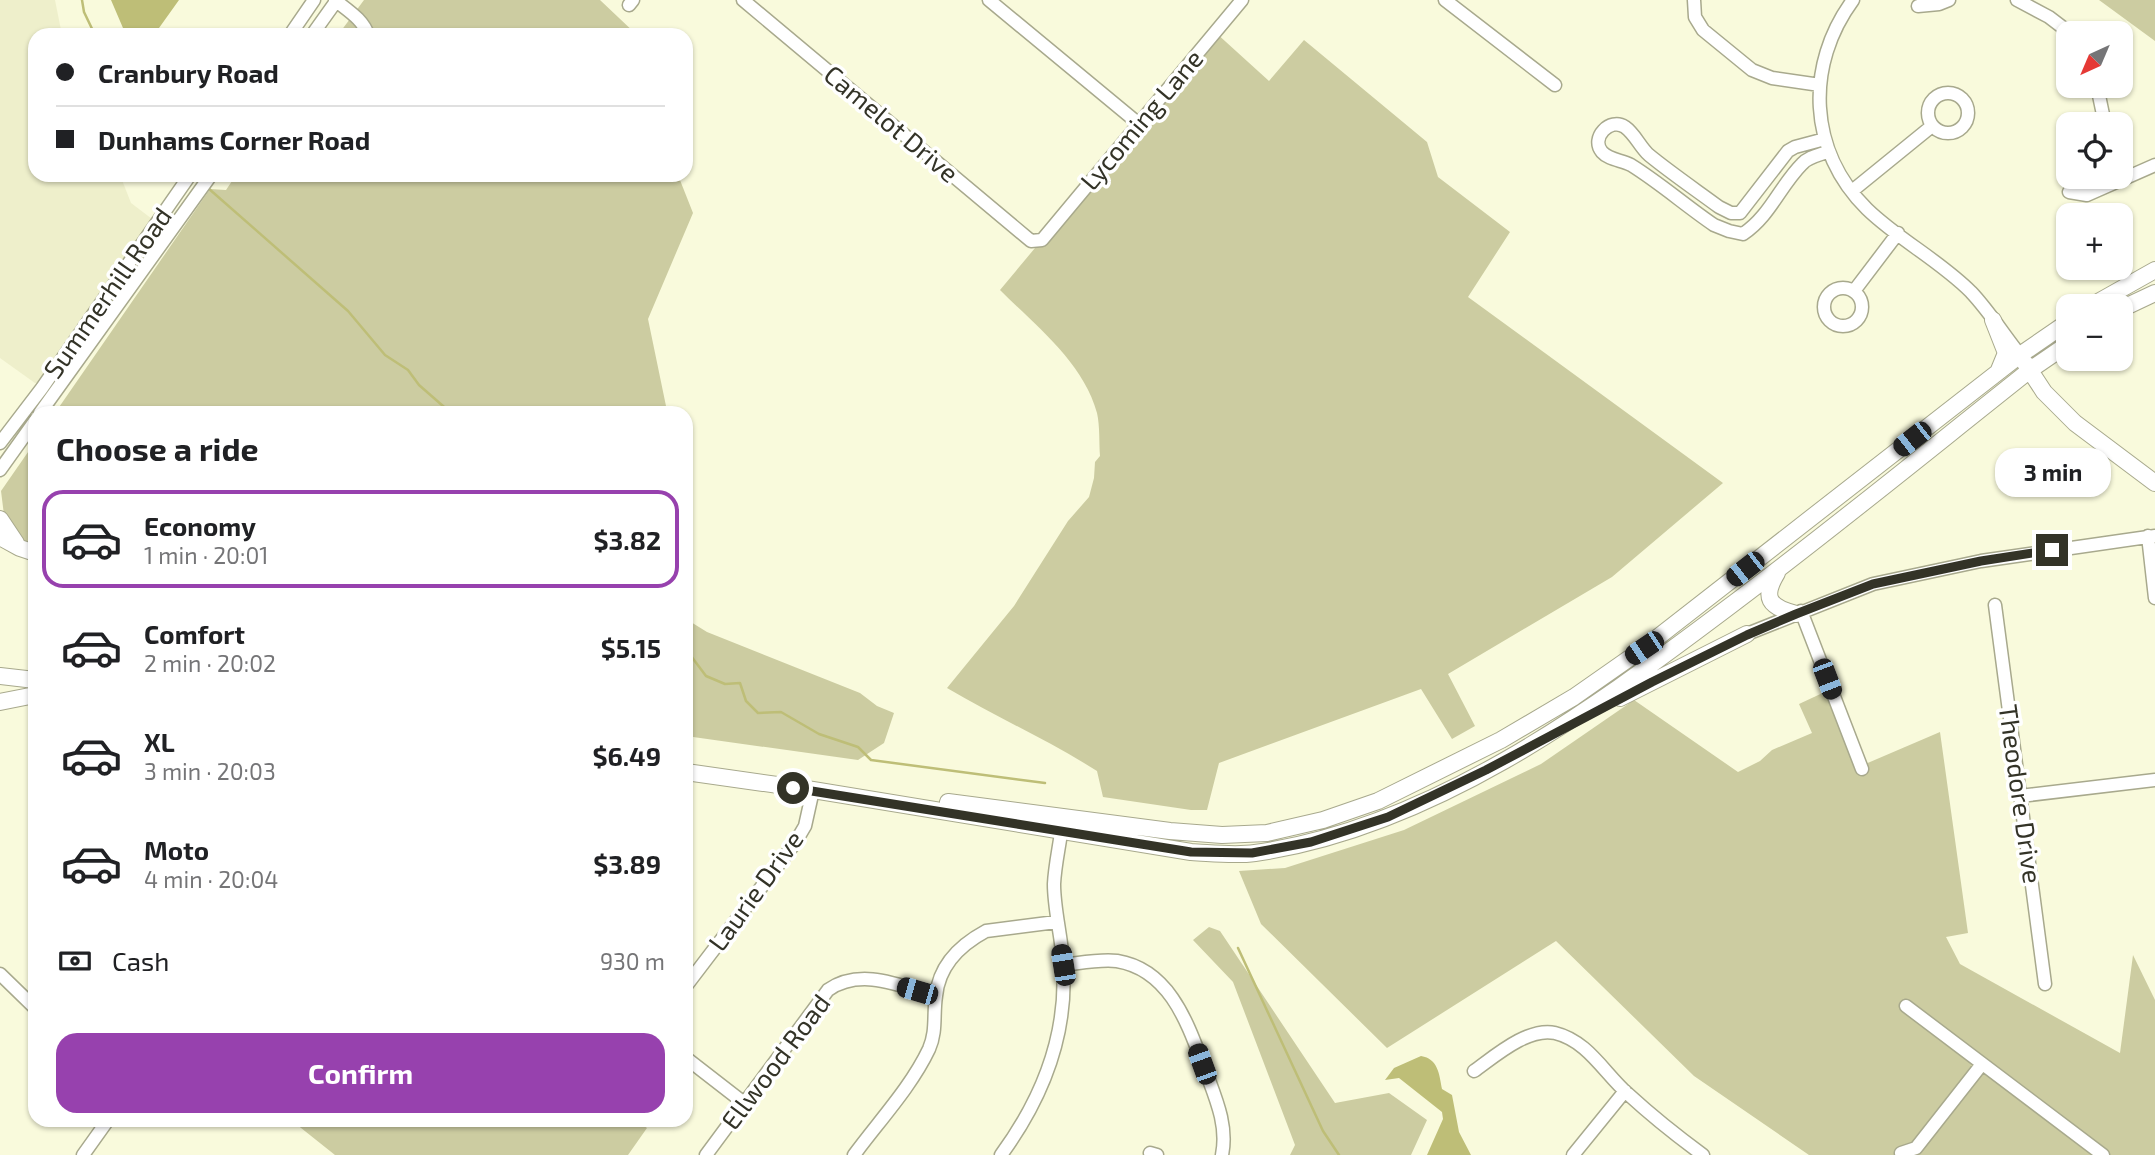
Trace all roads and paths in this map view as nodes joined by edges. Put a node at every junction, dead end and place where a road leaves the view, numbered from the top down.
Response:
1 (314, 0) edge
2 (336, 0) edge
3 (743, 0) edge
4 (989, 0) edge
5 (1445, 0) edge
6 (1694, 0) edge
7 (1853, 0) edge
8 (1950, 0) edge
9 (2017, 0) edge
10 (1236, 2) edge
11 (1918, 6) dead end
12 (2056, 22) edge
13 (295, 28) edge
14 (317, 28) edge
15 (366, 28) edge
16 (1555, 85) dead end
17 (1820, 85) junction
18 (1139, 124) junction
19 (1932, 126) dead end
20 (1826, 145) junction
21 (2155, 165) edge
22 (2133, 174) edge
23 (185, 182) edge
24 (206, 182) edge
25 (2099, 189) edge
26 (1852, 191) junction
27 (2068, 192) dead end
28 (1735, 214) junction
29 (1737, 233) junction
30 (1898, 233) junction
31 (1042, 240) joint
32 (2155, 270) edge
33 (1854, 291) dead end
34 (2155, 293) edge
35 (2112, 294) edge
36 (2133, 303) edge
37 (1993, 320) junction
38 (2056, 330) edge
39 (2056, 352) edge
40 (2020, 355) junction
41 (2030, 370) junction
42 (1996, 374) junction
43 (29, 406) edge
44 (45, 406) edge
45 (28, 407) edge
46 (28, 431) edge
47 (0, 443) edge
48 (0, 470) edge
49 (2155, 484) edge
50 (0, 519) edge
51 (2151, 536) edge
52 (0, 537) edge
53 (27, 550) edge
54 (1778, 570) junction
55 (2155, 598) edge
56 (1995, 605) dead end
57 (1799, 612) junction
58 (1695, 632) junction
59 (1747, 635) junction
60 (1644, 648) junction
61 (0, 676) edge
62 (28, 679) edge
63 (28, 696) edge
64 (0, 702) edge
65 (1559, 730) junction
66 (693, 762) edge
67 (1862, 769) dead end
68 (693, 773) edge
69 (2155, 780) edge
70 (813, 790) junction
71 (2020, 796) junction
72 (1062, 825) junction
73 (1056, 922) junction
74 (1063, 965) junction
75 (0, 974) edge
76 (693, 977) edge
77 (2045, 984) dead end
78 (936, 996) junction
79 (28, 1000) edge
80 (1906, 1006) dead end
81 (693, 1063) edge
82 (1983, 1064) junction
83 (1474, 1071) dead end
84 (1625, 1091) junction
85 (744, 1102) junction
86 (103, 1127) edge
87 (1900, 1153) dead end
88 (83, 1155) edge
89 (706, 1155) edge
90 (854, 1155) edge
91 (1001, 1155) edge
92 (1222, 1155) edge
93 (1573, 1155) edge
94 (1703, 1155) edge
95 (2103, 1155) edge

1 - 13 street
2 - 14 street
2 - 15 street
3 - 31 street, Camelot Drive
4 - 18 street
5 - 16 street
6 - 17 street
7 - 17 street
8 - 11 street
9 - 12 street
10 - 18 street, Lycoming Lane
17 - 20 street
18 - 31 street, Lycoming Lane
19 - 26 street
20 - 26 street
20 - 28 street
20 - 29 street
21 - 22 street
23 - 43 street, Summerhill Road
24 - 44 street, Summerhill Road
25 - 27 street
26 - 30 street
28 - 29 street
28 - 29 street
30 - 33 street
30 - 37 street
32 - 35 main road
34 - 36 main road
37 - 40 street
37 - 42 main road
38 - 40 main road
39 - 41 main road
40 - 41 main road
40 - 42 main road
41 - 49 main road
41 - 54 main road
42 - 60 main road
45 - 47 street, Summerhill Road
46 - 48 street
50 - 53 main road
51 - 55 street
51 - 57 street
52 - 53 main road
54 - 57 main road
54 - 58 main road
56 - 71 street, Theodore Drive
57 - 59 street
57 - 67 street
58 - 59 main road
58 - 60 main road
58 - 65 main road
59 - 65 main road
60 - 72 main road
61 - 62 main road
63 - 64 main road
65 - 72 main road
66 - 72 main road
68 - 70 main road
69 - 71 street
70 - 72 main road
70 - 76 street, Laurie Drive
71 - 77 street, Theodore Drive
72 - 73 street
73 - 74 street
73 - 78 street
74 - 91 street
74 - 92 street
75 - 79 street
78 - 85 street, Ellwood Road
78 - 90 street
80 - 82 street
81 - 85 street
82 - 87 street
82 - 95 street
83 - 84 street
84 - 93 street
84 - 94 street
85 - 89 street, Ellwood Road
86 - 88 street

